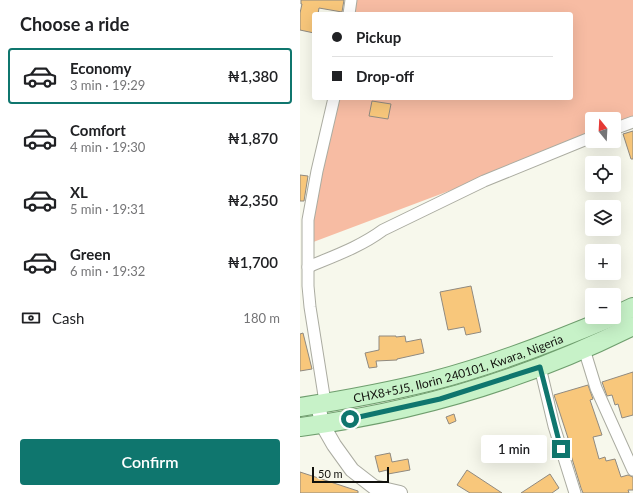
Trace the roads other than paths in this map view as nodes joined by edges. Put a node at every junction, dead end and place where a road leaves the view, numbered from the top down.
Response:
1 (351, 0) edge
2 (349, 12) edge
3 (334, 100) edge
4 (633, 122) edge
5 (621, 126) edge
6 (585, 140) edge
7 (308, 267) junction
8 (633, 307) edge
9 (621, 313) edge
10 (596, 324) edge
11 (633, 326) edge
12 (584, 349) junction
13 (540, 367) junction
14 (322, 403) junction
15 (300, 407) edge
16 (322, 424) junction
17 (300, 427) edge
18 (633, 470) edge
19 (400, 493) edge
20 (576, 493) edge

1 - 2 street
3 - 7 street
4 - 5 street
6 - 7 street
7 - 14 street
8 - 9 main road, CHX8+5J5, Ilorin 240101, Kwara, Nigeria
10 - 14 main road, CHX8+5J5, Ilorin 240101, Kwara, Nigeria
11 - 12 main road, CHX8+5J5, Ilorin 240101, Kwara, Nigeria
12 - 13 main road, CHX8+5J5, Ilorin 240101, Kwara, Nigeria
12 - 18 street
13 - 16 main road, CHX8+5J5, Ilorin 240101, Kwara, Nigeria
13 - 20 street
14 - 15 main road, CHX8+5J5, Ilorin 240101, Kwara, Nigeria
14 - 16 street
16 - 17 main road, CHX8+5J5, Ilorin 240101, Kwara, Nigeria
16 - 19 street

